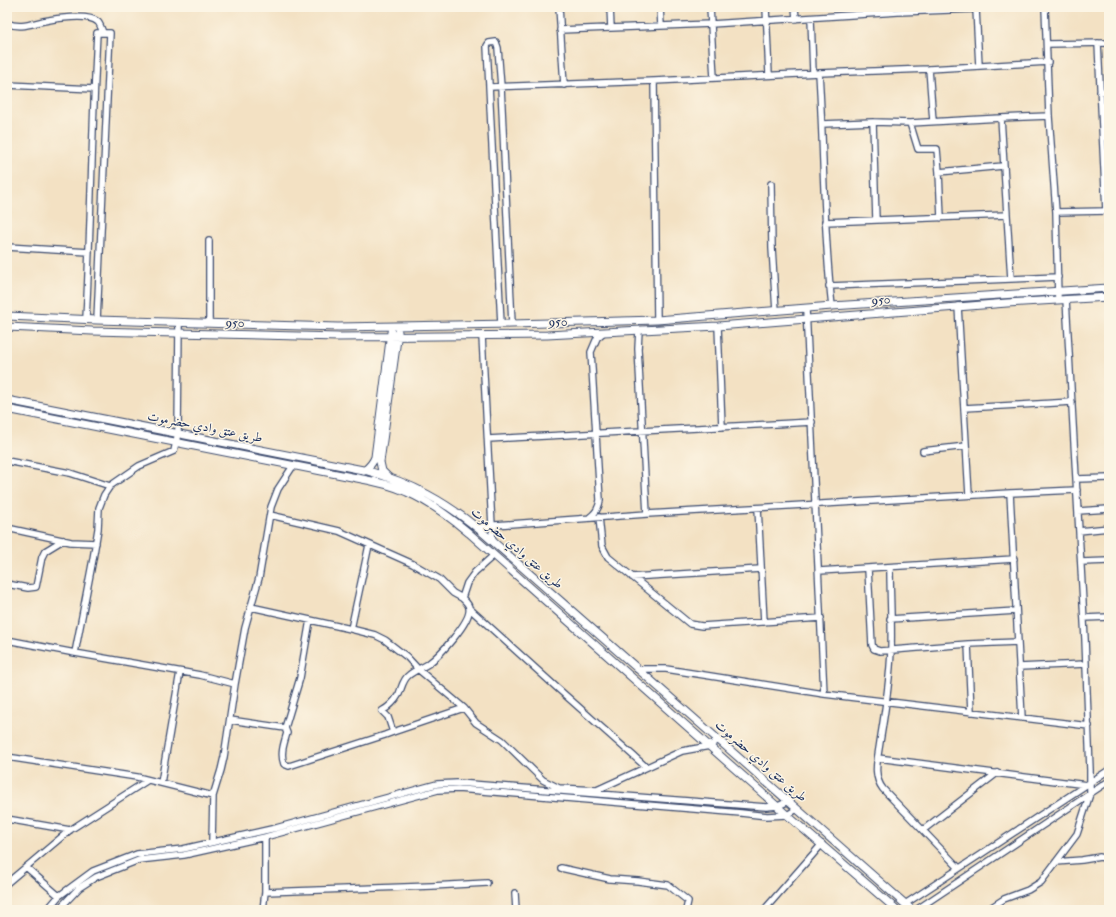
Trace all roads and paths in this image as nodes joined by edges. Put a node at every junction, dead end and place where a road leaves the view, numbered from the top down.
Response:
1 (559, 7) edge
2 (610, 7) edge
3 (660, 7) edge
4 (710, 7) edge
5 (766, 7) edge
6 (795, 7) edge
7 (1045, 7) edge
8 (898, 10) edge
9 (811, 18) junction
10 (796, 19) junction
11 (766, 21) junction
12 (7, 23) edge
13 (711, 24) junction
14 (661, 26) junction
15 (611, 28) junction
16 (560, 30) junction
17 (103, 33) junction
18 (1098, 43) junction
19 (1109, 43) edge
20 (1047, 44) junction
21 (1048, 62) junction
22 (980, 66) junction
23 (929, 69) junction
24 (816, 73) junction
25 (768, 75) junction
26 (714, 78) junction
27 (654, 81) junction
28 (7, 85) edge
29 (564, 85) junction
30 (490, 87) junction
31 (501, 87) junction
32 (94, 89) junction
33 (1100, 92) junction
34 (1109, 92) edge
35 (1050, 116) junction
36 (1001, 118) junction
37 (933, 121) junction
38 (873, 122) junction
39 (910, 122) junction
40 (822, 124) junction
41 (1003, 166) junction
42 (939, 172) junction
43 (771, 184) dead end
44 (1108, 211) edge
45 (1056, 212) junction
46 (1007, 215) junction
47 (941, 218) junction
48 (876, 220) junction
49 (825, 222) junction
50 (209, 241) dead end
51 (7, 247) edge
52 (89, 252) junction
53 (1058, 277) junction
54 (1011, 279) junction
55 (829, 286) junction
56 (1109, 288) edge
57 (1058, 291) junction
58 (1109, 298) edge
59 (1066, 299) junction
60 (1058, 300) junction
61 (832, 306) junction
62 (958, 306) junction
63 (806, 309) junction
64 (776, 311) junction
65 (7, 316) edge
66 (807, 318) junction
67 (86, 319) junction
68 (97, 320) junction
69 (657, 320) junction
70 (179, 323) junction
71 (209, 323) junction
72 (501, 324) junction
73 (512, 324) junction
74 (395, 326) junction
75 (718, 326) junction
76 (7, 327) edge
77 (639, 330) junction
78 (604, 332) junction
79 (179, 333) junction
80 (482, 336) junction
81 (394, 337) junction
82 (7, 400) edge
83 (1072, 402) junction
84 (964, 408) junction
85 (8, 411) edge
86 (812, 422) junction
87 (722, 426) junction
88 (643, 431) junction
89 (178, 434) junction
90 (596, 434) junction
91 (488, 439) junction
92 (176, 443) junction
93 (966, 446) junction
94 (923, 451) dead end
95 (7, 461) edge
96 (293, 466) junction
97 (364, 471) junction
98 (388, 477) junction
99 (1109, 478) edge
100 (1076, 479) junction
101 (110, 486) junction
102 (1077, 490) junction
103 (1010, 493) junction
104 (969, 495) junction
105 (435, 498) junction
106 (430, 505) junction
107 (816, 505) junction
108 (758, 508) junction
109 (1109, 509) edge
110 (1078, 511) junction
111 (647, 514) junction
112 (270, 515) junction
113 (599, 517) junction
114 (589, 518) junction
115 (471, 523) junction
116 (494, 526) junction
117 (7, 528) edge
118 (1109, 528) edge
119 (1079, 531) junction
120 (63, 540) junction
121 (493, 542) junction
122 (96, 543) junction
123 (369, 544) junction
124 (494, 555) junction
125 (1014, 560) junction
126 (1109, 561) edge
127 (1081, 562) junction
128 (890, 567) junction
129 (761, 569) junction
130 (868, 569) junction
131 (819, 571) junction
132 (632, 577) junction
133 (7, 584) edge
134 (462, 598) junction
135 (251, 608) junction
136 (470, 609) junction
137 (1016, 611) junction
138 (1109, 617) edge
139 (820, 618) junction
140 (1084, 618) junction
141 (890, 619) junction
142 (310, 620) junction
143 (764, 622) junction
144 (351, 629) junction
145 (7, 640) edge
146 (1018, 642) junction
147 (968, 644) junction
148 (891, 650) junction
149 (75, 653) junction
150 (1086, 664) junction
151 (1019, 668) junction
152 (637, 669) junction
153 (419, 670) junction
154 (180, 672) junction
155 (235, 684) junction
156 (824, 694) junction
157 (886, 702) junction
158 (464, 708) junction
159 (971, 712) junction
160 (1022, 718) junction
161 (230, 720) junction
162 (1088, 726) junction
163 (285, 728) junction
164 (393, 732) junction
165 (718, 740) junction
166 (710, 746) junction
167 (7, 757) edge
168 (878, 758) junction
169 (646, 767) junction
170 (1109, 770) edge
171 (996, 773) junction
172 (148, 780) junction
173 (1109, 781) edge
174 (161, 783) junction
175 (1088, 784) junction
176 (1090, 794) junction
177 (213, 796) junction
178 (789, 801) junction
179 (778, 806) junction
180 (797, 809) junction
181 (787, 815) junction
182 (7, 819) edge
183 (70, 830) junction
184 (923, 830) junction
185 (265, 837) junction
186 (212, 842) junction
187 (822, 844) junction
188 (1109, 860) edge
189 (1056, 862) junction
190 (26, 867) junction
191 (561, 868) dead end
192 (959, 868) junction
193 (7, 883) edge
194 (487, 883) dead end
195 (265, 892) junction
196 (515, 893) dead end
197 (59, 896) junction
198 (905, 904) junction
199 (765, 909) edge
200 (47, 910) edge
201 (58, 910) edge
202 (263, 910) edge
203 (516, 910) edge
204 (686, 910) edge
205 (897, 910) edge
206 (912, 910) edge
207 (916, 910) edge
208 (987, 910) edge

1 - 16 street
2 - 15 street
3 - 14 street
4 - 13 street
5 - 11 street
6 - 10 street
7 - 20 street
8 - 9 street
8 - 22 street
9 - 10 street
9 - 24 street
10 - 11 street
11 - 13 street
11 - 25 street
12 - 17 street
13 - 14 street
13 - 26 street
14 - 15 street
15 - 16 street
16 - 29 street
17 - 32 street
17 - 68 street
18 - 19 street
18 - 20 street
18 - 33 street
20 - 21 street
21 - 22 street
21 - 35 street
22 - 23 street
23 - 24 street
23 - 37 street
24 - 25 street
24 - 40 street
25 - 26 street
26 - 27 street
27 - 29 street
27 - 69 street
28 - 32 street
29 - 31 street
30 - 31 street
30 - 31 street
30 - 72 street
31 - 73 street
32 - 52 street
33 - 34 street
33 - 44 street
35 - 36 street
35 - 45 street
36 - 37 street
36 - 41 street
37 - 39 street
38 - 39 street
38 - 40 street
38 - 48 street
39 - 42 street
40 - 49 street
41 - 42 street
41 - 46 street
42 - 47 street
43 - 64 street
44 - 45 street
45 - 53 street
46 - 47 street
46 - 54 street
47 - 48 street
48 - 49 street
49 - 55 street
50 - 71 street
51 - 52 street
52 - 67 street
53 - 54 street
53 - 57 street
54 - 55 street
55 - 61 street
56 - 57 main road, 950
57 - 60 street
57 - 61 main road, 950
58 - 59 main road, 950 / 950
59 - 60 main road, 950 / 950
59 - 83 street
60 - 62 main road, 950 / 950
61 - 63 main road, 950
62 - 66 main road, 950 / 950
62 - 84 street
63 - 64 main road, 950
63 - 66 street
64 - 69 main road, 950
65 - 67 main road, 950
66 - 75 main road, 950 / 950
66 - 86 street
67 - 68 main road, 950
68 - 70 main road, 950
69 - 73 main road, 950
70 - 71 main road, 950
70 - 79 street
71 - 74 main road, 950
72 - 73 main road, 950
72 - 74 main road, 950
74 - 81 main road
75 - 77 main road, 950 / 950
75 - 87 street
76 - 79 main road, 950 / 950
77 - 78 main road, 950 / 950
77 - 88 street
78 - 80 main road, 950 / 950
78 - 90 street
79 - 81 main road, 950 / 950
79 - 89 street
80 - 81 main road, 950 / 950
80 - 91 street
81 - 97 main road
81 - 98 main road
82 - 89 main road, طريق عتق وادي حضرموت
83 - 84 street
83 - 100 street
84 - 93 street
85 - 92 main road, طريق عتق وادي حضرموت
86 - 87 street
86 - 107 street
87 - 88 street
88 - 90 street
88 - 111 street
89 - 92 street
89 - 97 main road, طريق عتق وادي حضرموت
90 - 91 street
90 - 114 street
91 - 116 street
92 - 96 main road, طريق عتق وادي حضرموت
92 - 101 street
93 - 94 street
93 - 104 street
95 - 101 street
96 - 106 main road, طريق عتق وادي حضرموت
96 - 112 street
97 - 98 main road, طريق عتق وادي حضرموت
98 - 105 main road, طريق عتق وادي حضرموت
99 - 100 street
100 - 102 street
101 - 122 street
102 - 103 street
102 - 110 street
103 - 104 street
103 - 125 street
104 - 107 street
105 - 106 main road
105 - 115 main road, طريق عتق وادي حضرموت
106 - 124 main road, طريق عتق وادي حضرموت
107 - 108 street
107 - 131 street
108 - 111 street
108 - 129 street
109 - 110 street
110 - 119 street
111 - 113 street
112 - 123 street
112 - 135 street
113 - 114 street
113 - 132 street
114 - 116 street
115 - 116 street
115 - 121 main road, طريق عتق وادي حضرموت
116 - 121 street
117 - 120 street
118 - 119 street
119 - 127 street
120 - 122 street
120 - 133 street
121 - 152 main road, طريق عتق وادي حضرموت
122 - 149 street
123 - 134 street
123 - 144 street
124 - 134 street
124 - 166 main road, طريق عتق وادي حضرموت
125 - 128 street
125 - 137 street
126 - 127 street
127 - 140 street
128 - 130 street
128 - 141 street
129 - 132 street
129 - 143 street
130 - 131 street
130 - 148 street
131 - 139 street
132 - 143 street
134 - 136 street
135 - 142 street
135 - 155 street
136 - 153 street
136 - 169 street
137 - 141 street
137 - 146 street
138 - 140 street
139 - 143 street
139 - 156 street
140 - 150 street
141 - 148 street
142 - 144 street
142 - 163 street
144 - 153 street
145 - 149 street
146 - 147 street
146 - 151 street
147 - 148 street
147 - 159 street
148 - 157 street
149 - 154 street
150 - 151 street
150 - 162 street
151 - 160 street
152 - 156 street
152 - 165 main road, طريق عتق وادي حضرموت
153 - 158 street
153 - 164 street
154 - 155 street
154 - 174 street
155 - 161 street
156 - 157 street
157 - 159 street
157 - 168 street
158 - 164 street
158 - 169 street
159 - 160 street
160 - 162 street
161 - 163 street
161 - 177 street
162 - 175 street
163 - 164 street
165 - 166 street
165 - 178 main road, طريق عتق وادي حضرموت
166 - 169 street
166 - 179 main road, طريق عتق وادي حضرموت
167 - 172 street
168 - 171 street
168 - 184 street
170 - 175 street
171 - 175 street
171 - 184 street
172 - 174 street
172 - 183 street
173 - 176 street
174 - 177 street
175 - 176 street
175 - 192 street
176 - 189 street
176 - 207 street
177 - 186 street
178 - 179 street
178 - 180 main road, طريق عتق وادي حضرموت
179 - 181 main road, طريق عتق وادي حضرموت
179 - 186 street
180 - 181 street
180 - 198 main road, طريق عتق وادي حضرموت
181 - 185 street
181 - 187 main road, طريق عتق وادي حضرموت
182 - 183 street
183 - 190 street
184 - 192 street
185 - 195 street
185 - 201 street
186 - 197 street
187 - 199 street
187 - 205 main road, طريق عتق وادي حضرموت
188 - 189 street
189 - 208 street
190 - 193 street
190 - 197 street
191 - 204 street
192 - 198 street
194 - 195 street
195 - 202 street
196 - 203 street
197 - 200 street
198 - 206 main road, طريق عتق وادي حضرموت

